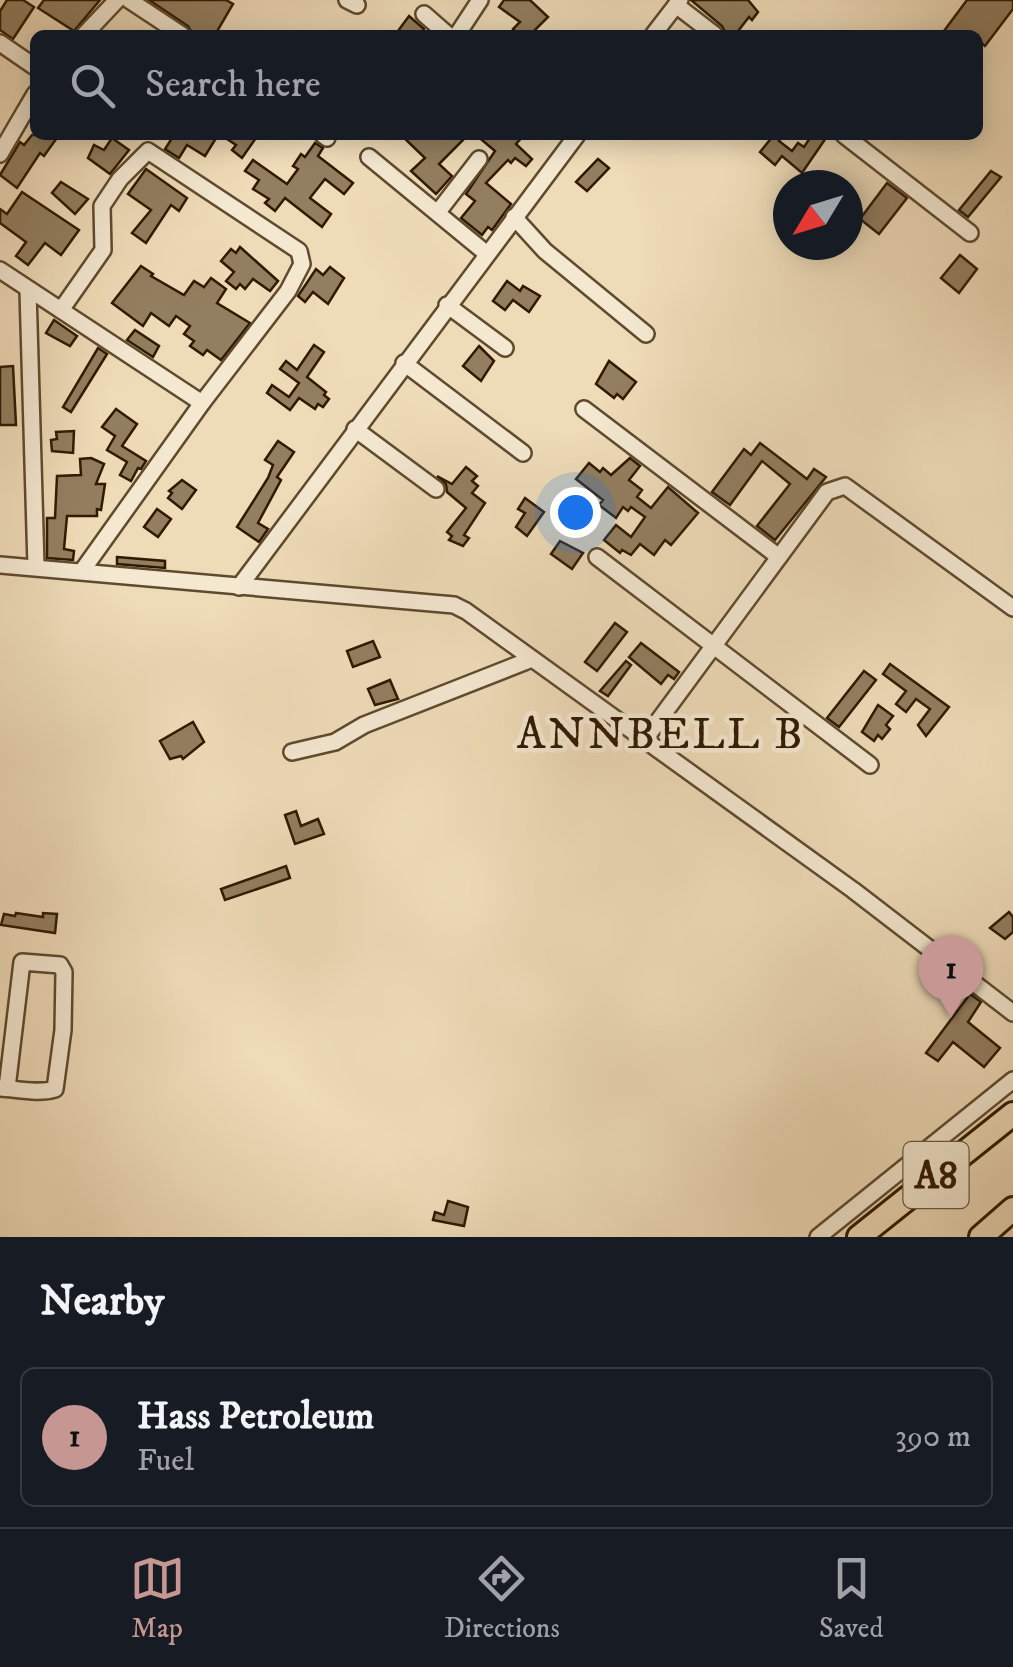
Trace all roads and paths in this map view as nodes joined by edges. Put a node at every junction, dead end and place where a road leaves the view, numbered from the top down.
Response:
1 (117, 0) edge
2 (129, 0) edge
3 (167, 0) edge
4 (480, 0) edge
5 (678, 2) edge
6 (424, 14) dead end
7 (156, 16) junction
8 (89, 30) edge
9 (175, 30) edge
10 (442, 30) edge
11 (460, 30) edge
12 (657, 30) edge
13 (709, 30) edge
14 (0, 43) edge
15 (30, 64) edge
16 (30, 102) edge
17 (0, 114) edge
18 (17, 124) junction
19 (569, 140) edge
20 (850, 140) edge
21 (0, 154) edge
22 (370, 158) dead end
23 (480, 159) dead end
24 (438, 212) junction
25 (514, 217) junction
26 (970, 233) dead end
27 (487, 254) junction
28 (0, 270) edge
29 (28, 290) junction
30 (447, 305) junction
31 (60, 310) junction
32 (646, 334) dead end
33 (505, 348) dead end
34 (404, 363) junction
35 (202, 403) junction
36 (584, 408) dead end
37 (355, 430) junction
38 (523, 453) dead end
39 (436, 489) dead end
40 (597, 557) dead end
41 (779, 557) junction
42 (0, 565) edge
43 (36, 566) junction
44 (82, 571) junction
45 (239, 588) junction
46 (1013, 608) edge
47 (714, 646) junction
48 (532, 658) junction
49 (644, 739) junction
50 (292, 752) dead end
51 (870, 765) dead end
52 (1013, 1013) edge
53 (1009, 1083) edge
54 (4, 1088) edge
55 (1013, 1114) edge
56 (988, 1132) junction
57 (1013, 1209) edge
58 (864, 1235) edge
59 (818, 1237) edge
60 (981, 1237) edge

1 - 8 street
2 - 7 street
3 - 7 street
4 - 11 street
5 - 12 street
5 - 13 street
6 - 10 street
7 - 9 street
14 - 15 street
16 - 18 street
17 - 18 street
18 - 21 street
19 - 25 street
20 - 26 street
22 - 24 street
23 - 24 street
24 - 27 street
25 - 27 street
25 - 32 street
27 - 30 street
28 - 29 street
29 - 31 street
29 - 43 street
30 - 33 street
30 - 34 street
31 - 35 street
31 - 35 street
34 - 37 street
34 - 38 street
35 - 44 street
36 - 41 street
37 - 39 street
37 - 45 street
40 - 47 street
41 - 46 street
41 - 47 street
42 - 43 street
43 - 44 street
44 - 45 street
45 - 48 street
47 - 49 street
47 - 51 street
48 - 49 street
48 - 50 street
49 - 52 street
53 - 56 street
53 - 59 street
54 - 54 street
55 - 56 highway, A8
56 - 58 highway, A8
57 - 60 highway, A8

